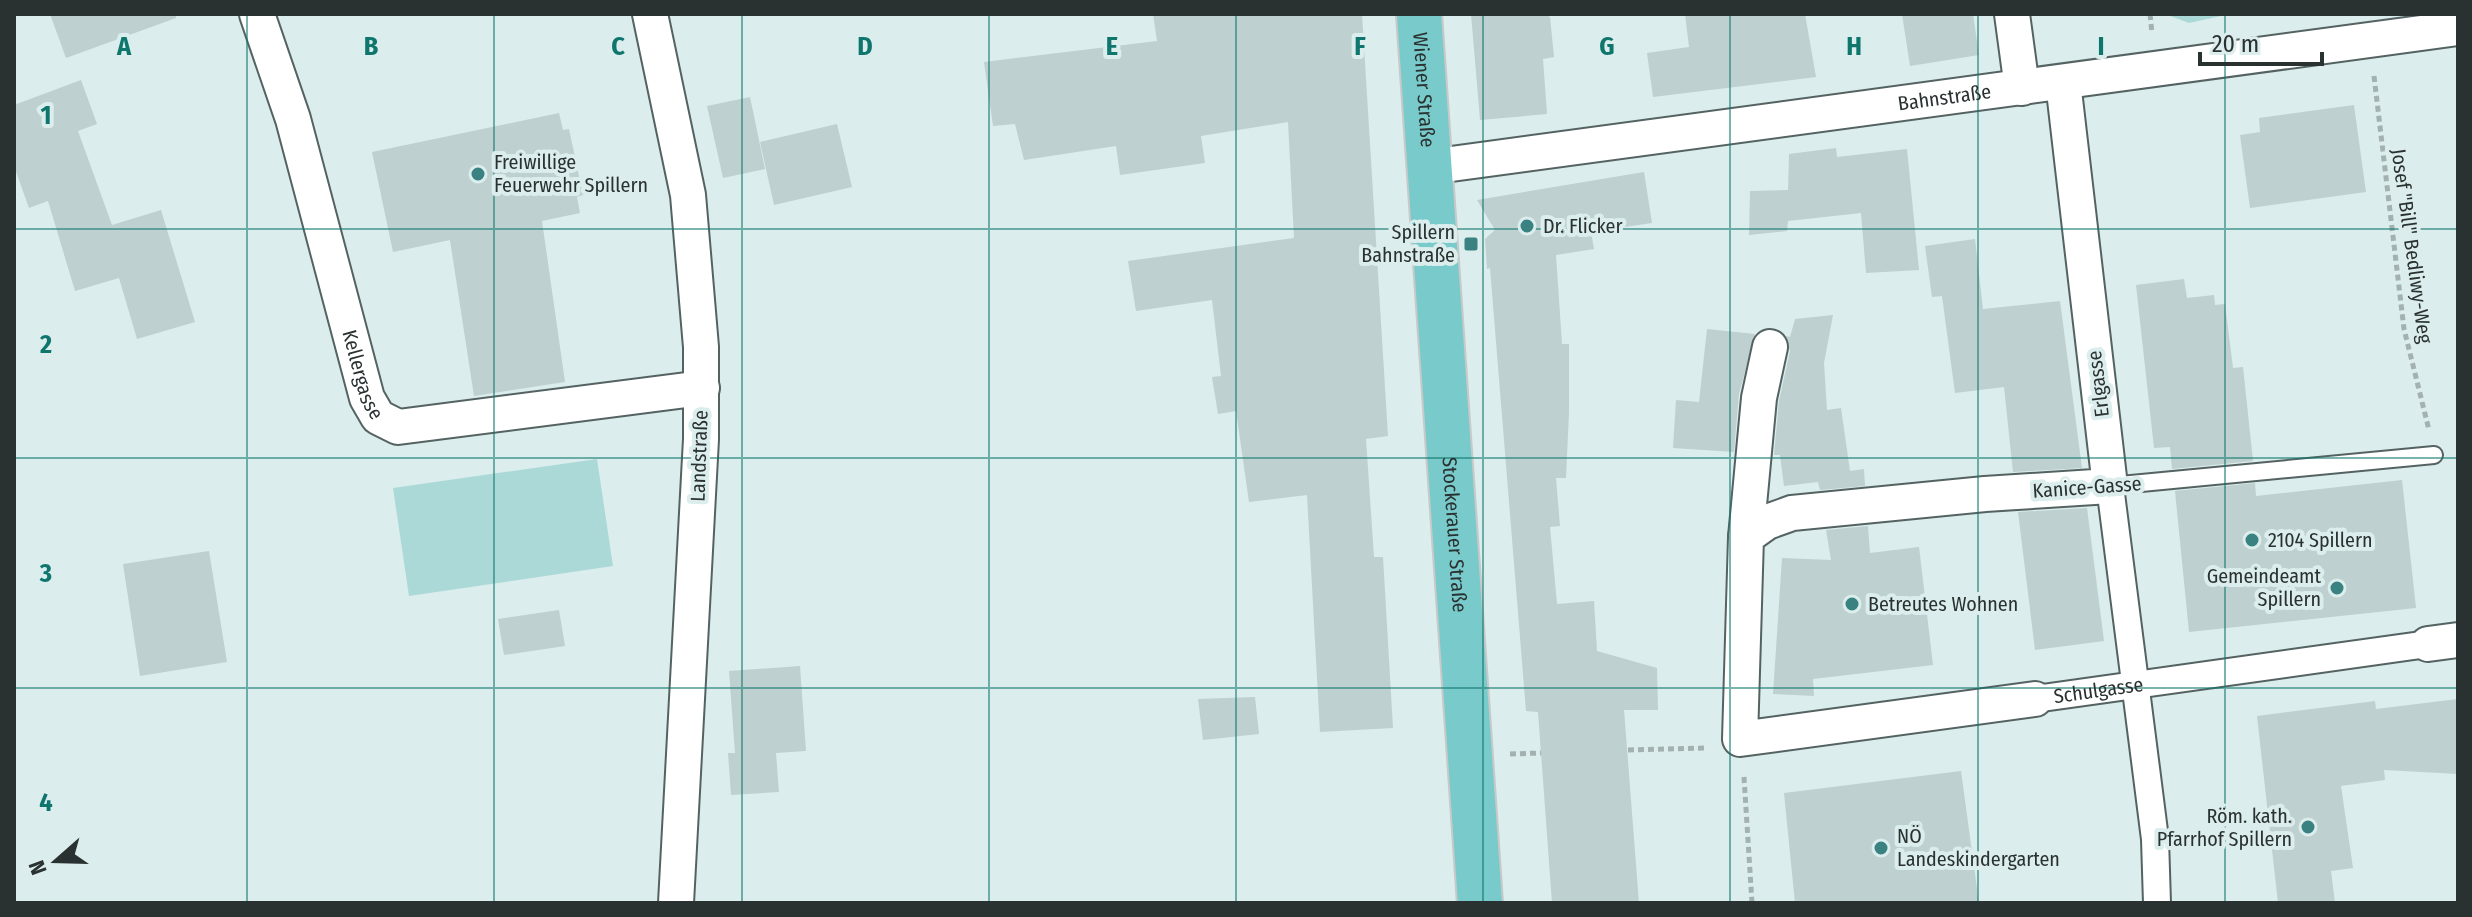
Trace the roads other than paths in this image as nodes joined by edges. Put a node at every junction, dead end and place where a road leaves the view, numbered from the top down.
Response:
1 (257, 14) edge
2 (650, 14) edge
3 (1419, 14) edge
4 (2012, 14) edge
5 (2458, 28) edge
6 (2063, 82) junction
7 (2022, 88) junction
8 (1429, 167) junction
9 (1770, 347) dead end
10 (702, 388) junction
11 (2434, 455) road end
12 (2110, 486) junction
13 (1746, 537) junction
14 (2443, 642) edge
15 (2137, 686) junction
16 (2035, 699) joint
17 (676, 903) edge
18 (1480, 903) edge
19 (2157, 903) edge

1 - 10 street, Kellergasse
2 - 10 street, Landstraße
3 - 8 main road, Wiener Straße
4 - 7 street
5 - 6 street, Bahnstraße
6 - 7 street, Bahnstraße
6 - 12 street, Erlgasse
7 - 8 street, Bahnstraße
8 - 18 main road, Stockerauer Straße
9 - 13 street
10 - 17 street, Landstraße
11 - 12 lane, Kanice-Gasse
12 - 13 street, Kanice-Gasse
12 - 15 street, Erlgasse
13 - 16 street, Schulgasse
14 - 15 street, Schulgasse
15 - 16 street, Schulgasse
15 - 19 street, Erlgasse

